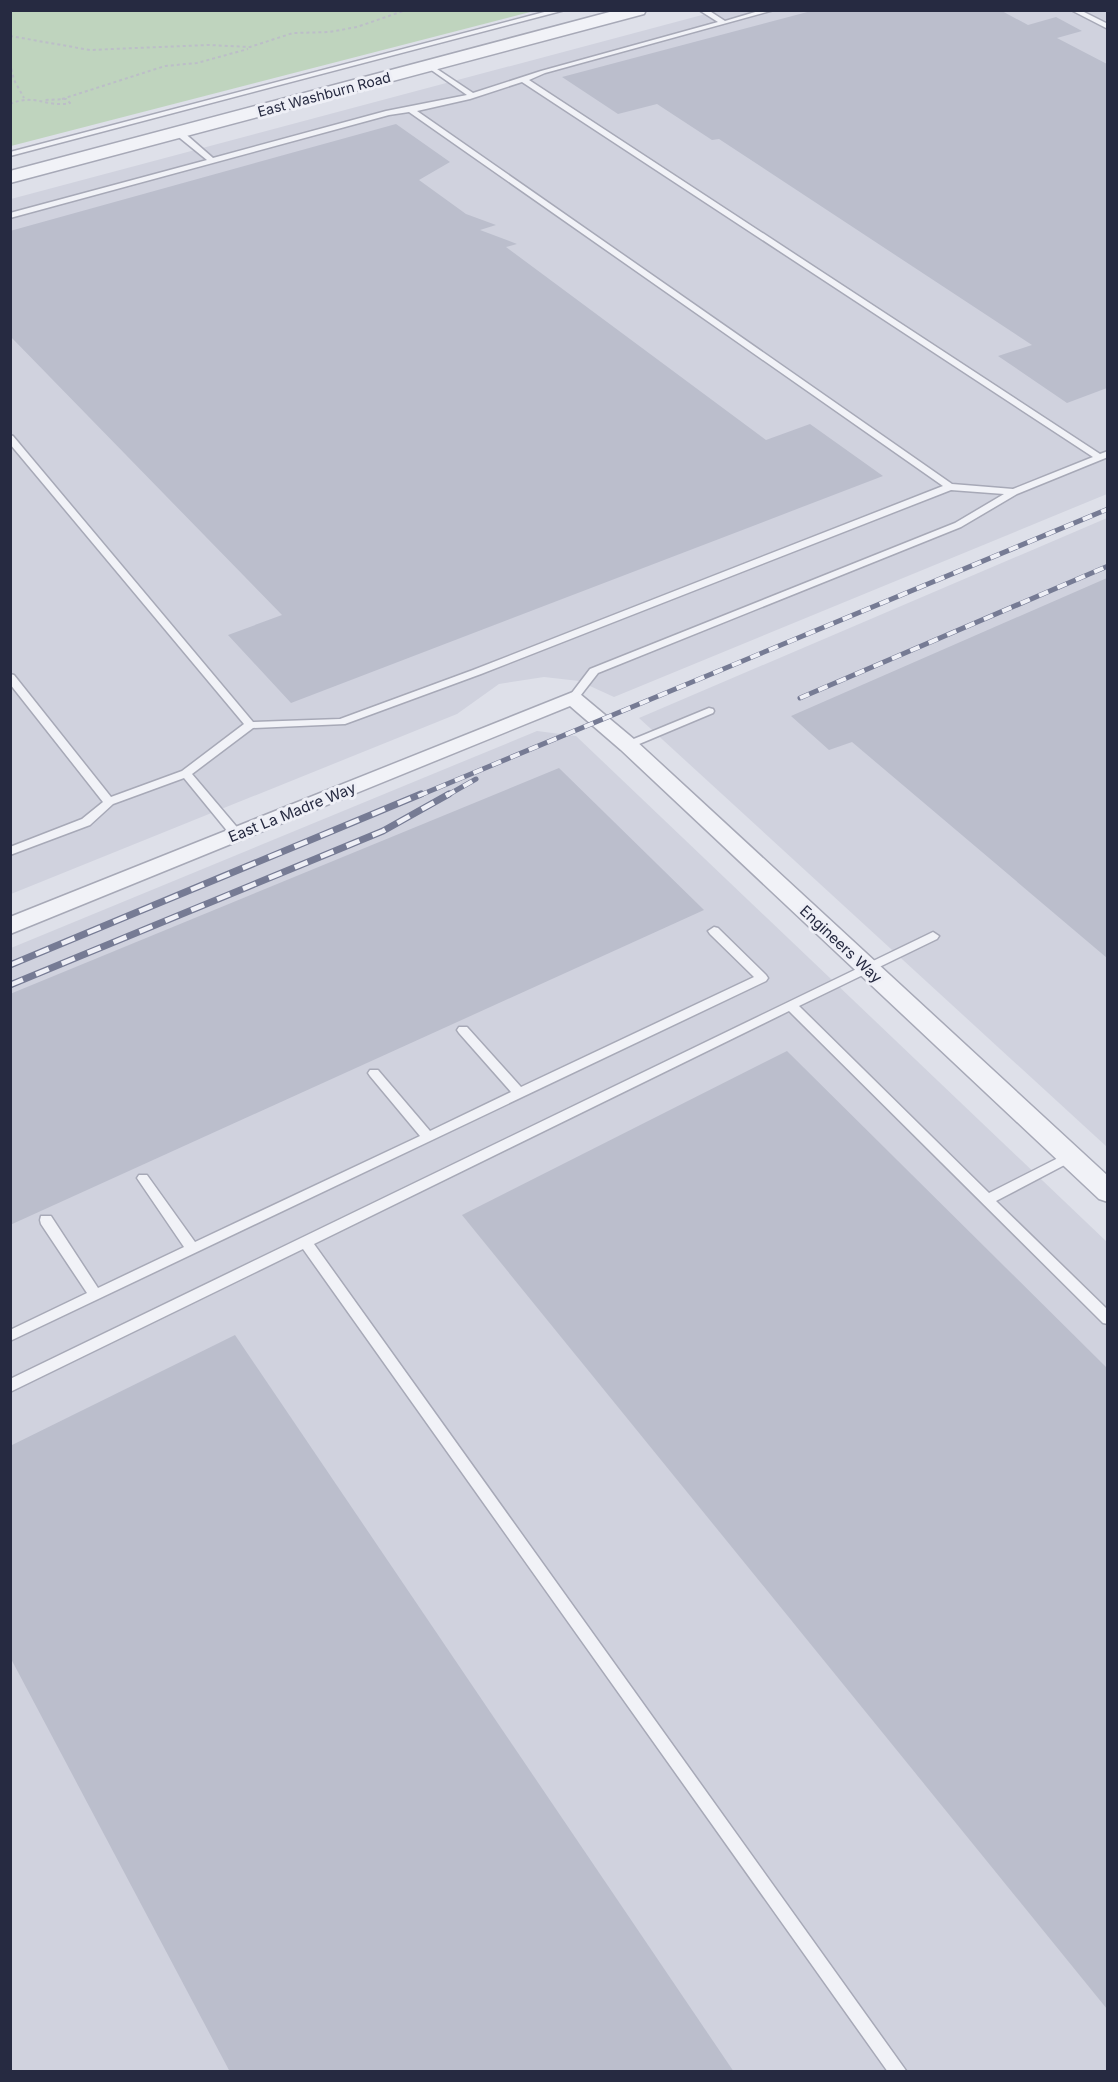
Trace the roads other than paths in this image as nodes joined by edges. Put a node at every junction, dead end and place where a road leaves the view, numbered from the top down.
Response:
1 (562, 10) edge
2 (638, 10) edge
3 (702, 10) edge
4 (771, 10) edge
5 (1074, 10) edge
6 (724, 23) junction
7 (1107, 27) edge
8 (429, 66) junction
9 (524, 80) junction
10 (470, 94) junction
11 (411, 110) junction
12 (178, 132) junction
13 (10, 154) edge
14 (213, 162) junction
15 (10, 177) edge
16 (10, 216) edge
17 (10, 438) edge
18 (1104, 456) edge
19 (950, 487) junction
20 (1014, 492) junction
21 (10, 677) edge
22 (573, 698) junction
23 (709, 711) dead end
24 (250, 725) junction
25 (628, 745) junction
26 (186, 773) junction
27 (109, 802) junction
28 (237, 835) junction
29 (10, 851) edge
30 (10, 927) edge
31 (714, 931) dead end
32 (933, 936) dead end
33 (868, 969) junction
34 (791, 1006) junction
35 (463, 1030) dead end
36 (374, 1073) dead end
37 (519, 1094) junction
38 (428, 1137) junction
39 (1070, 1156) junction
40 (143, 1178) dead end
41 (1107, 1192) edge
42 (987, 1200) junction
43 (46, 1220) dead end
44 (305, 1242) junction
45 (193, 1249) junction
46 (96, 1296) junction
47 (1107, 1319) edge
48 (10, 1336) edge
49 (10, 1386) edge
50 (899, 2072) edge

1 - 13 lane
2 - 8 street, East Washburn Road
3 - 6 lane
4 - 6 lane
5 - 7 lane
6 - 9 lane
8 - 10 lane
8 - 12 street, East Washburn Road
9 - 10 lane
9 - 18 lane
10 - 11 lane
11 - 14 lane
11 - 19 lane
12 - 14 lane
12 - 15 street, East Washburn Road
14 - 16 lane
17 - 24 lane
18 - 20 lane
19 - 20 lane
19 - 24 lane
20 - 22 lane
21 - 27 lane
22 - 25 street, Engineers Way
22 - 28 street, East La Madre Way
23 - 25 lane
24 - 26 lane
25 - 33 street, Engineers Way
26 - 27 lane
26 - 28 lane
27 - 29 lane
28 - 30 street, East La Madre Way
31 - 37 lane
32 - 33 lane
33 - 34 lane
33 - 39 street, Engineers Way
34 - 42 lane
34 - 44 lane
35 - 37 lane
36 - 38 lane
37 - 38 lane
38 - 45 lane
39 - 41 street, Engineers Way
39 - 42 lane
40 - 45 lane
42 - 47 lane
43 - 46 lane
44 - 49 lane
44 - 50 lane
45 - 46 lane
46 - 48 lane

